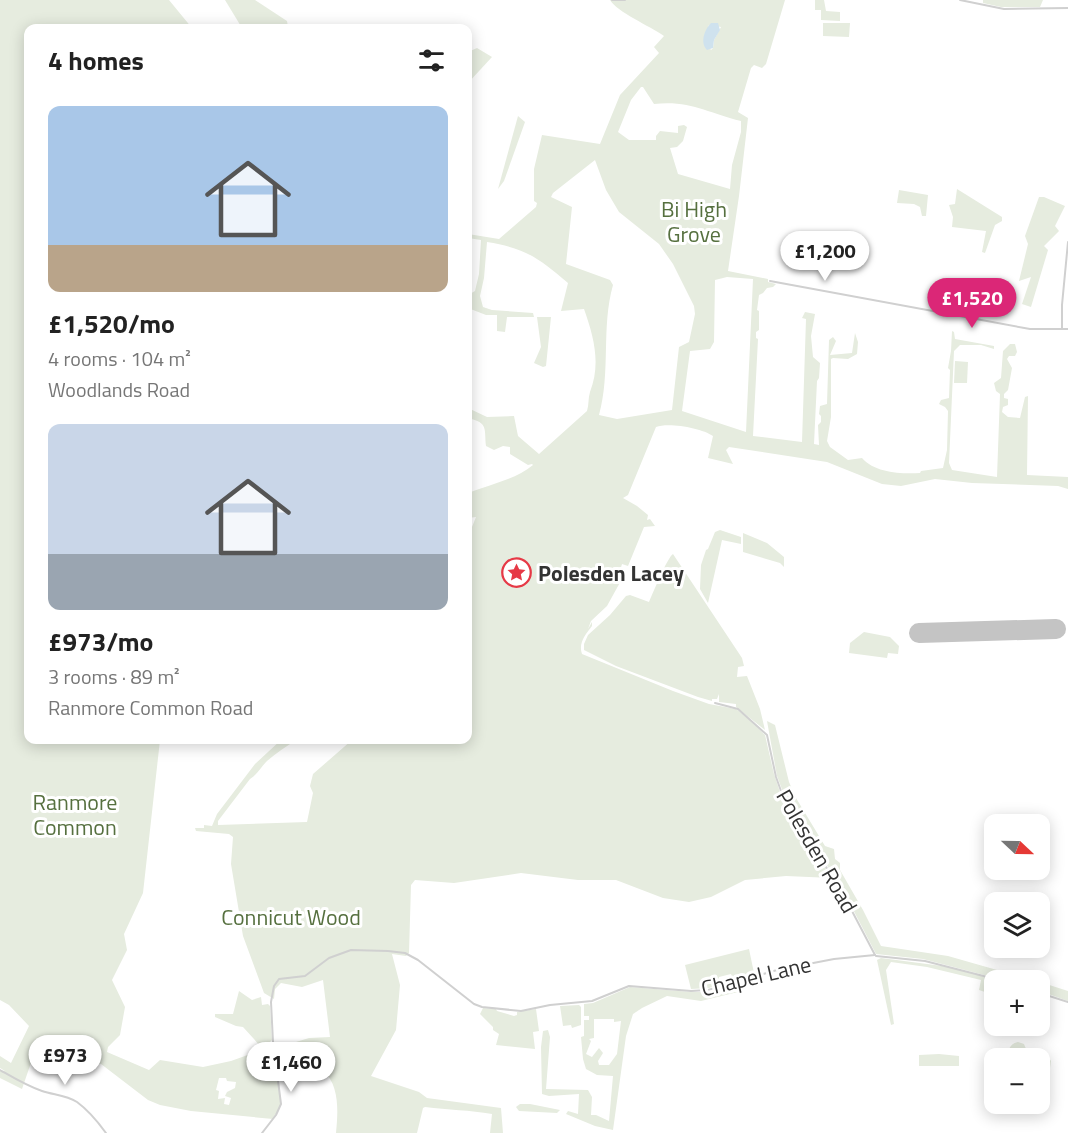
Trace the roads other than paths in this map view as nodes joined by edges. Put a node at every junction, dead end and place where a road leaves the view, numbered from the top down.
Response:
1 (612, 0) edge
2 (625, 0) edge
3 (960, 0) edge
4 (1068, 8) edge
5 (1068, 242) edge
6 (770, 281) dead end
7 (1062, 329) junction
8 (1068, 329) edge
9 (715, 703) dead end
10 (875, 955) junction
11 (984, 976) edge
12 (1050, 996) edge
13 (1068, 1002) edge
14 (0, 1070) edge
15 (106, 1133) edge
16 (261, 1133) edge

1 - 2 street
3 - 4 street
5 - 7 street
6 - 7 street
7 - 8 street
9 - 10 street, Polesden Road
10 - 11 street, Chapel Lane
10 - 16 street, Chapel Lane
12 - 13 street
14 - 15 street

